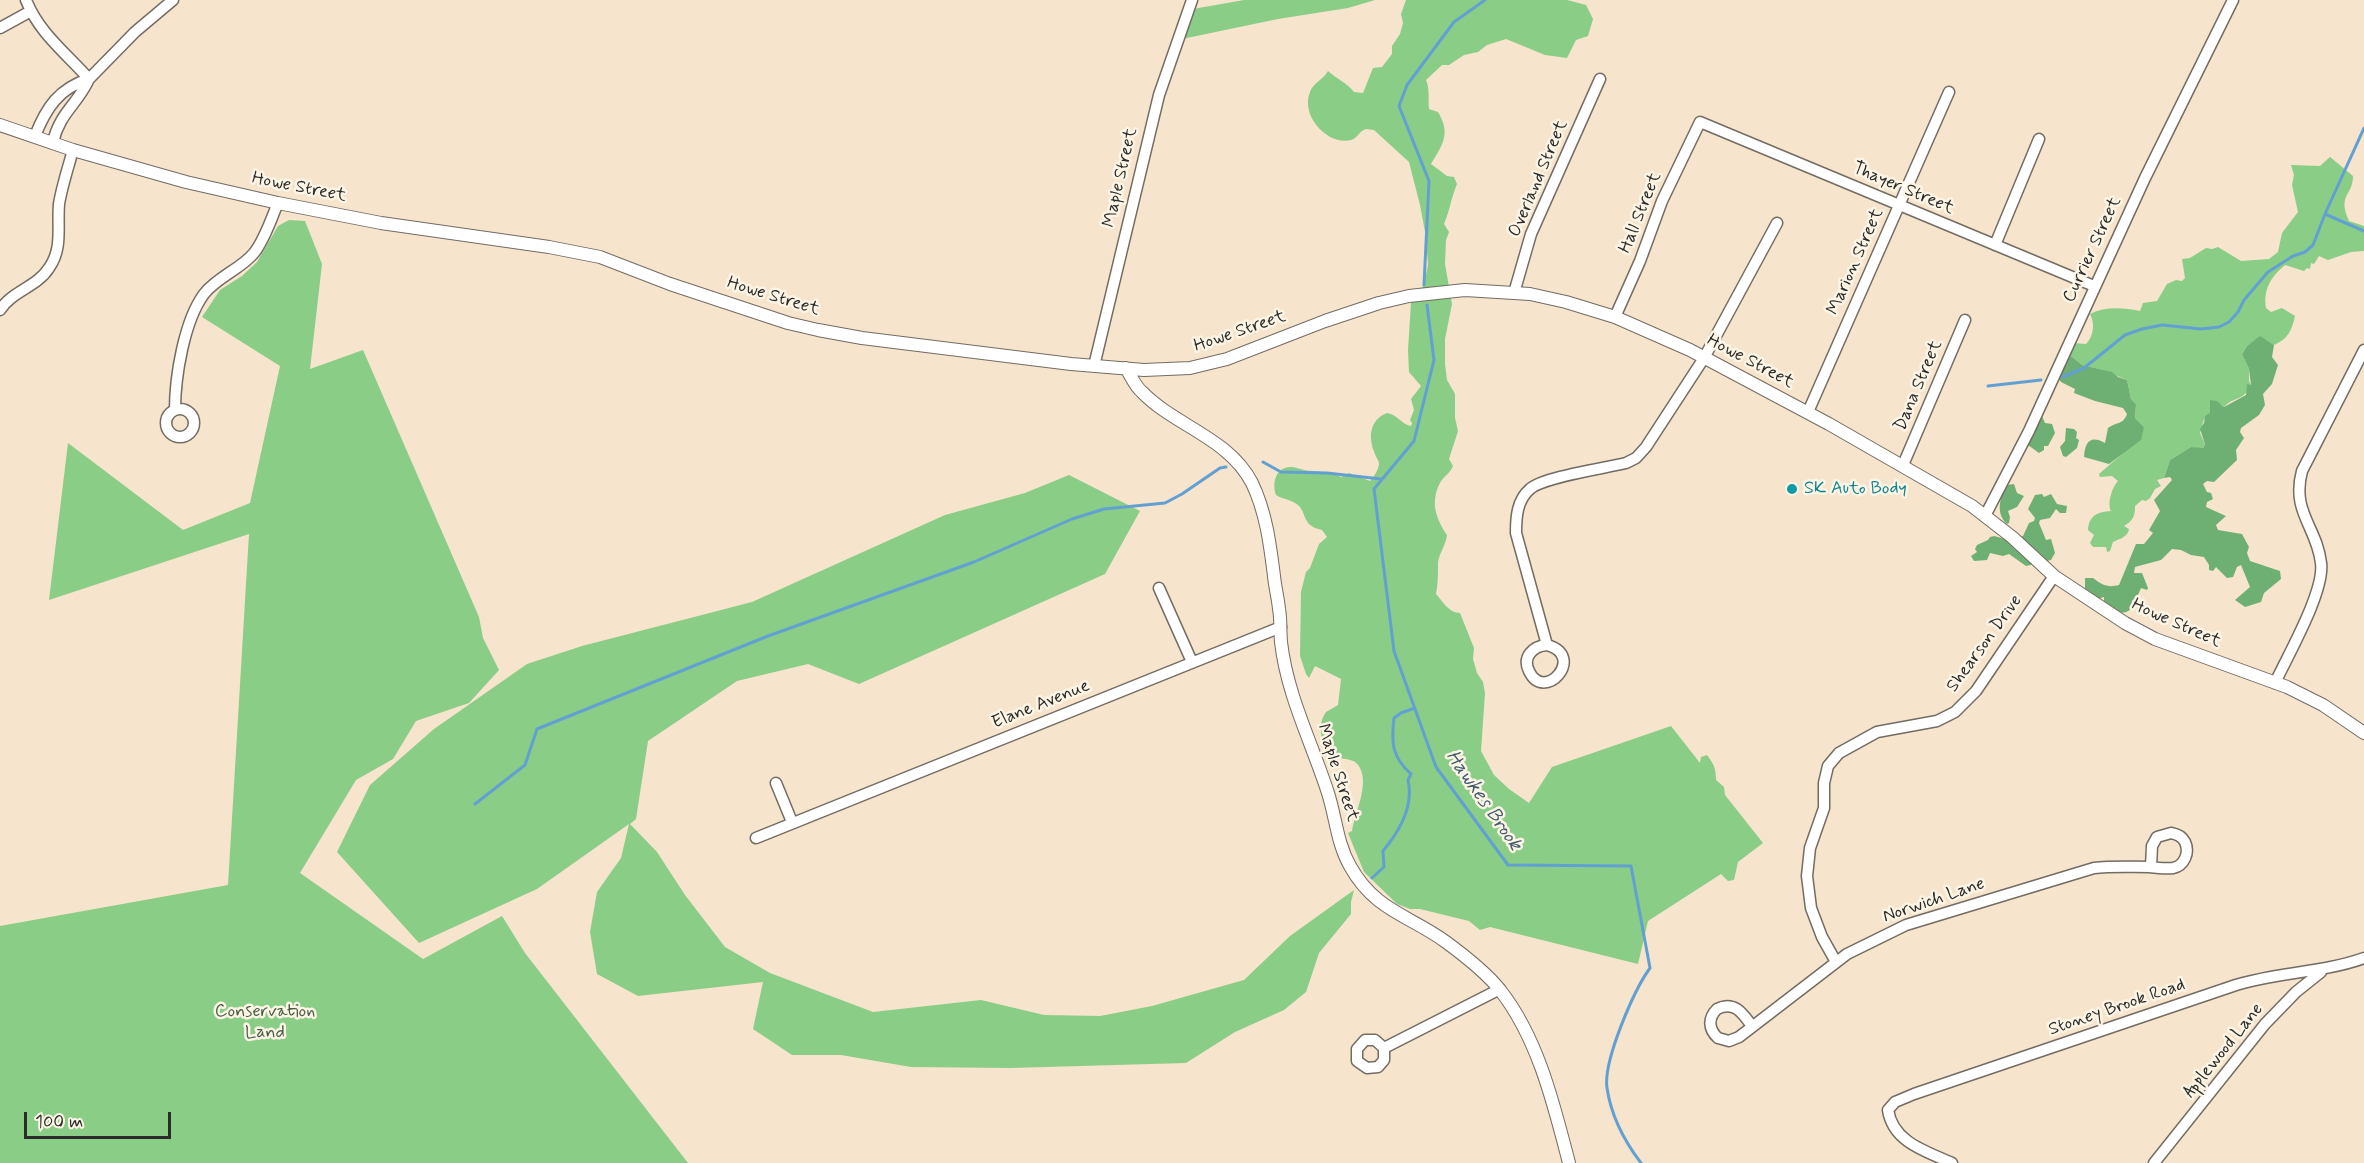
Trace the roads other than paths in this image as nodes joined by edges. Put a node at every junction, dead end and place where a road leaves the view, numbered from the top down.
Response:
1 (173, 0) edge
2 (1192, 0) edge
3 (2233, 0) edge
4 (29, 5) edge
5 (0, 27) edge
6 (89, 79) junction
7 (1600, 79) dead end
8 (1949, 92) dead end
9 (1700, 122) joint
10 (0, 125) edge
11 (35, 136) junction
12 (2039, 139) dead end
13 (54, 142) junction
14 (73, 150) junction
15 (278, 203) junction
16 (1899, 205) junction
17 (1777, 223) dead end
18 (1995, 245) junction
19 (2094, 286) junction
20 (1514, 293) junction
21 (0, 310) edge
22 (1615, 317) junction
23 (1965, 320) dead end
24 (2364, 350) edge
25 (1704, 358) junction
26 (1094, 366) junction
27 (1126, 369) junction
28 (175, 410) dead end
29 (1808, 412) junction
30 (1903, 465) junction
31 (1985, 516) junction
32 (2054, 576) junction
33 (1159, 588) dead end
34 (1281, 627) junction
35 (1546, 645) dead end
36 (1192, 662) junction
37 (2275, 682) junction
38 (2364, 733) edge
39 (776, 783) dead end
40 (792, 822) junction
41 (756, 838) dead end
42 (2151, 867) dead end
43 (2364, 958) edge
44 (1836, 962) junction
45 (2326, 968) junction
46 (1500, 989) junction
47 (1752, 1026) dead end
48 (1384, 1048) dead end
49 (1569, 1163) edge
50 (1952, 1163) edge
51 (2154, 1163) edge

1 - 6 street
2 - 26 street, Maple Street
3 - 19 street, Currier Street
4 - 5 street
4 - 6 street
6 - 11 street
6 - 13 street
7 - 20 street, Overland Street
8 - 16 street, Marion Street
9 - 16 street, Thayer Street
9 - 22 street, Hall Street
10 - 11 street, Howe Street
11 - 13 street, Howe Street
12 - 18 street
13 - 14 street, Howe Street
14 - 15 street, Howe Street
14 - 21 street
15 - 26 street, Howe Street
15 - 28 street
16 - 18 street, Thayer Street
16 - 29 street, Marion Street
17 - 25 street
18 - 19 street, Thayer Street
19 - 31 street, Currier Street
20 - 22 street, Howe Street
20 - 27 street, Howe Street
22 - 25 street, Howe Street
23 - 30 street, Dana Street
24 - 37 street
25 - 29 street, Howe Street
25 - 35 street
26 - 27 street, Howe Street
27 - 34 street, Maple Street
29 - 30 street, Howe Street
30 - 31 street, Howe Street
31 - 32 street, Howe Street
32 - 37 street, Howe Street
32 - 44 street, Shearson Drive
33 - 36 street
34 - 36 street, Elane Avenue
34 - 46 street, Maple Street
36 - 40 street, Elane Avenue
37 - 38 street, Howe Street
39 - 40 street
40 - 41 street, Elane Avenue
42 - 44 street, Norwich Lane
43 - 45 street, Stoney Brook Road
44 - 47 street, Norwich Lane
45 - 50 street, Stoney Brook Road
45 - 51 street, Applewood Lane
46 - 48 street
46 - 49 street, Maple Street

